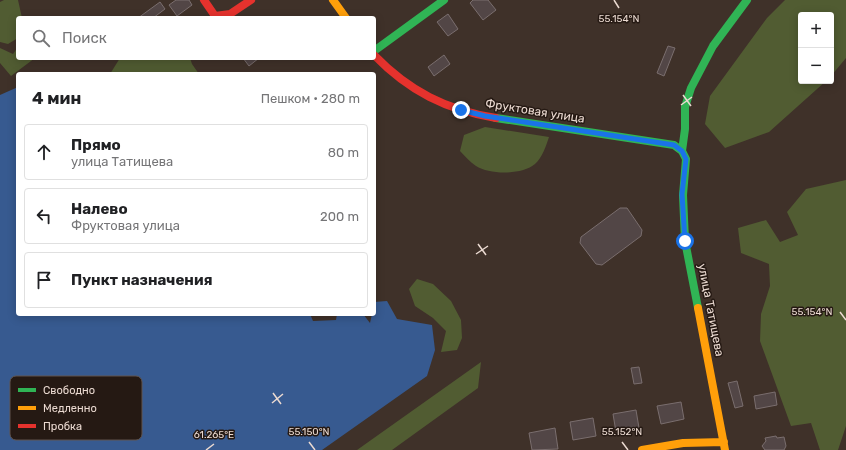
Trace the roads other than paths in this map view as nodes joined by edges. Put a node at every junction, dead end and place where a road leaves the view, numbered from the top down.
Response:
1 (204, 0) edge
2 (251, 0) edge
3 (333, 0) edge
4 (444, 0) edge
5 (747, 0) edge
6 (345, 16) edge
7 (376, 50) edge
8 (376, 57) edge
9 (682, 151) junction
10 (724, 446) edge
11 (642, 450) edge

1 - 2 street
3 - 6 street
4 - 7 street
5 - 9 street, улица Татищева
8 - 9 street, Фруктовая улица
9 - 10 street, улица Татищева
10 - 11 street

